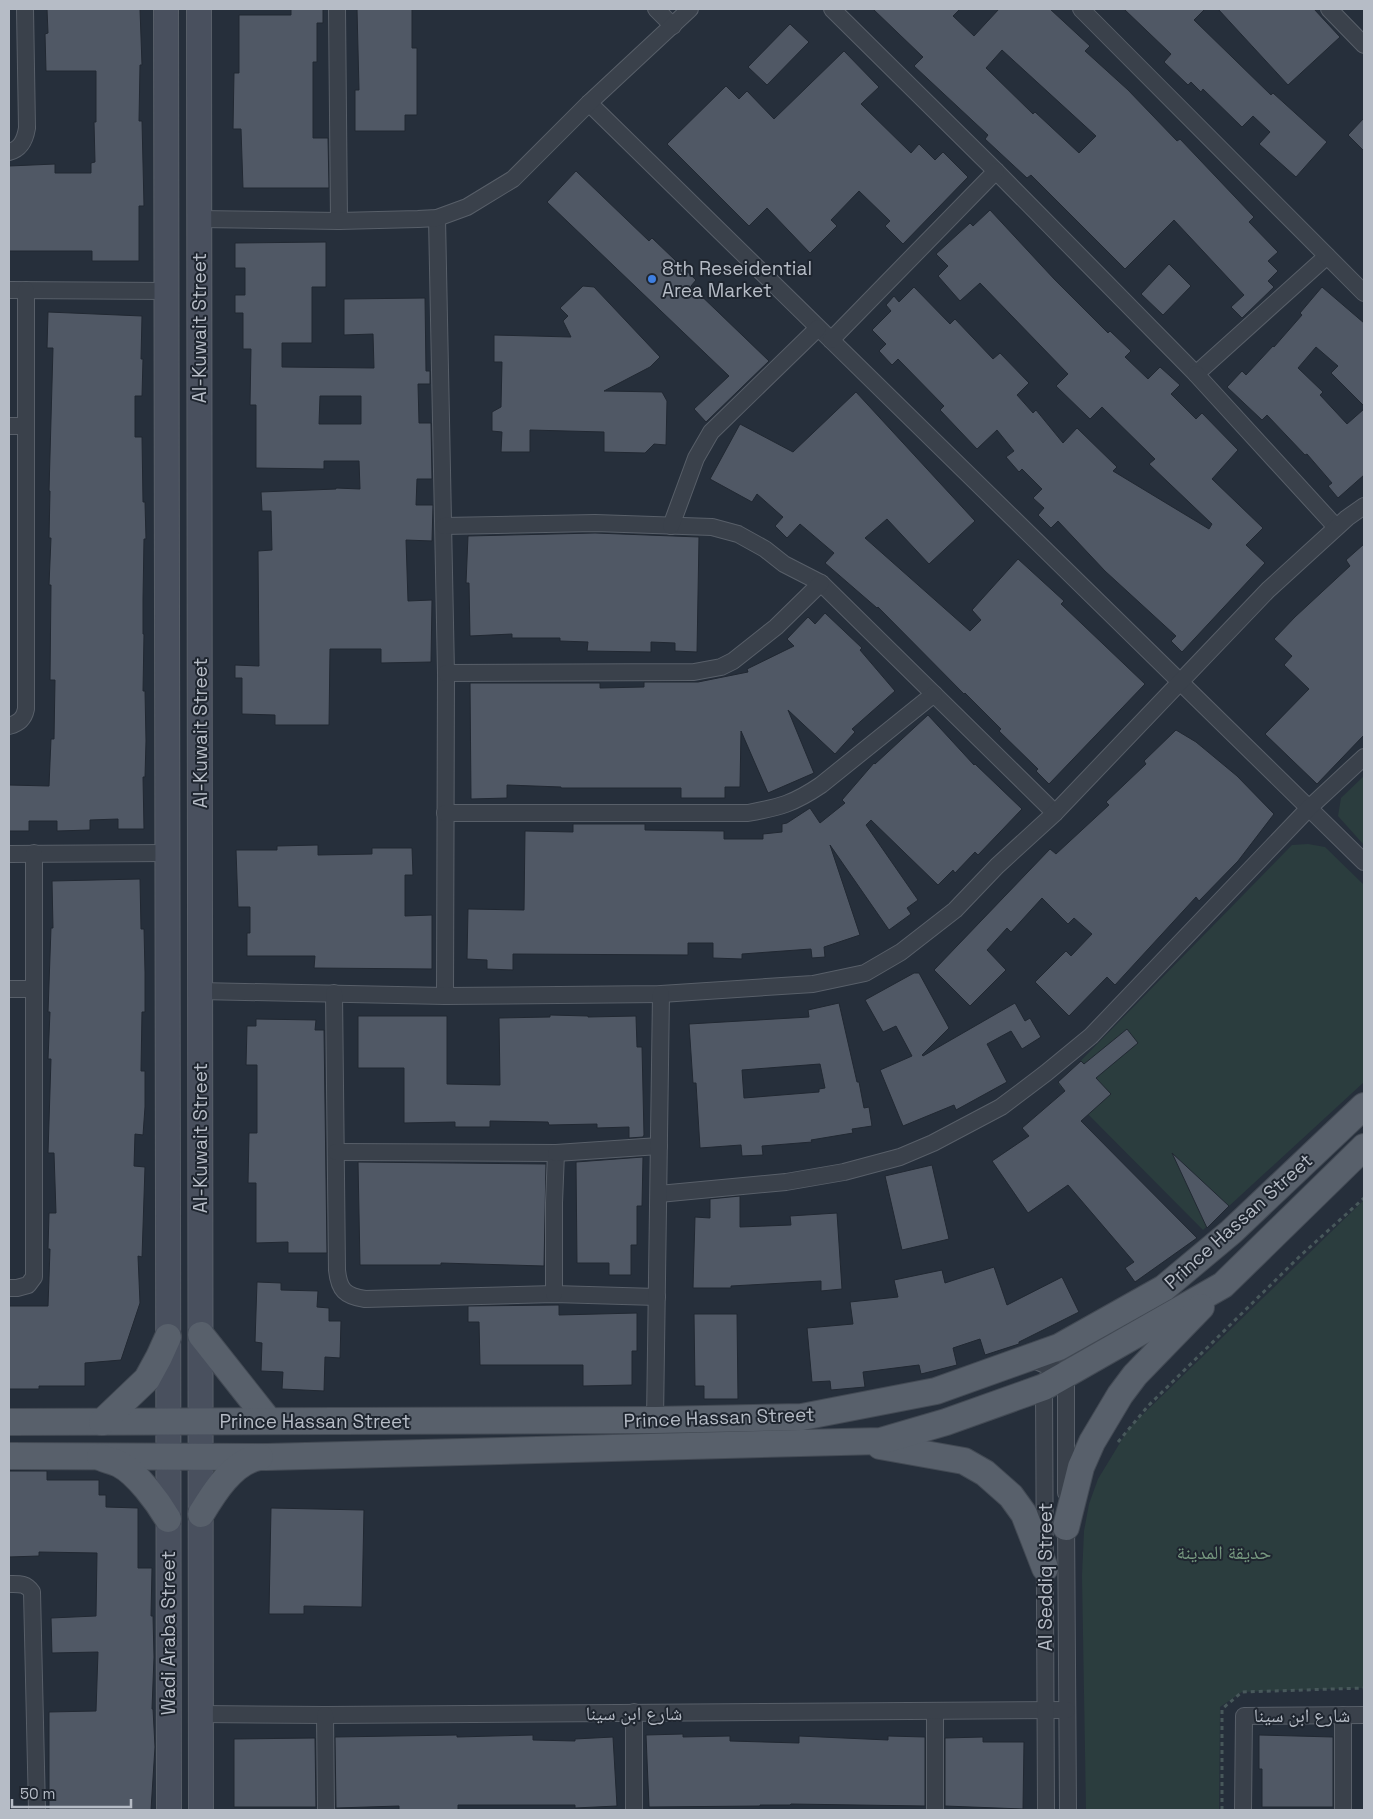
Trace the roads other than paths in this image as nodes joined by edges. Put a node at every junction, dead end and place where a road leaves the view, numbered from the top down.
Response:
1 (25, 9) edge
2 (166, 9) edge
3 (198, 9) edge
4 (337, 9) edge
5 (656, 9) edge
6 (690, 9) edge
7 (832, 9) edge
8 (1081, 9) edge
9 (1329, 9) edge
10 (672, 26) junction
11 (1364, 45) edge
12 (589, 103) junction
13 (9, 152) edge
14 (996, 171) junction
15 (437, 218) junction
16 (199, 219) junction
17 (339, 220) junction
18 (1327, 256) junction
19 (9, 290) edge
20 (26, 290) junction
21 (166, 290) junction
22 (1364, 293) edge
23 (818, 328) junction
24 (831, 340) junction
25 (1196, 374) junction
26 (9, 426) edge
27 (26, 426) junction
28 (1364, 506) edge
29 (444, 526) junction
30 (671, 526) junction
31 (1336, 527) junction
32 (821, 583) junction
33 (199, 608) junction
34 (167, 612) junction
35 (446, 673) junction
36 (1180, 682) junction
37 (934, 694) junction
38 (9, 726) edge
39 (1364, 757) edge
40 (1309, 808) junction
41 (445, 813) junction
42 (1054, 813) junction
43 (167, 853) junction
44 (9, 854) edge
45 (34, 854) junction
46 (1364, 862) edge
47 (9, 989) edge
48 (34, 989) junction
49 (200, 991) junction
50 (334, 993) junction
51 (661, 994) junction
52 (445, 996) junction
53 (1364, 1106) edge
54 (659, 1146) junction
55 (1364, 1147) edge
56 (336, 1152) junction
57 (556, 1152) junction
58 (659, 1194) junction
59 (1223, 1285) junction
60 (9, 1288) edge
61 (554, 1294) junction
62 (657, 1296) junction
63 (201, 1335) junction
64 (168, 1337) junction
65 (1050, 1367) junction
66 (656, 1420) junction
67 (201, 1421) junction
68 (268, 1421) junction
69 (9, 1422) edge
70 (102, 1422) junction
71 (168, 1422) junction
72 (864, 1443) junction
73 (9, 1456) edge
74 (97, 1456) junction
75 (168, 1456) junction
76 (201, 1457) junction
77 (267, 1457) junction
78 (201, 1514) junction
79 (168, 1519) junction
80 (1066, 1527) junction
81 (1045, 1568) junction
82 (9, 1584) edge
83 (1067, 1710) junction
84 (935, 1711) junction
85 (1045, 1711) junction
86 (634, 1712) junction
87 (201, 1714) junction
88 (325, 1715) junction
89 (1344, 1715) junction
90 (1364, 1715) edge
91 (37, 1810) edge
92 (169, 1810) edge
93 (201, 1810) edge
94 (326, 1810) edge
95 (634, 1810) edge
96 (935, 1810) edge
97 (1046, 1810) edge
98 (1068, 1810) edge
99 (1243, 1810) edge
100 (1343, 1810) edge

1 - 13 street
2 - 21 main road, Al-Kuwait Street
3 - 16 main road, Al-Kuwait Street
4 - 17 street
5 - 10 street
6 - 10 street
7 - 14 street
8 - 18 street
9 - 11 street
10 - 12 street
12 - 15 street
12 - 23 street
14 - 24 street
14 - 25 street
15 - 17 street
15 - 29 street
16 - 17 street
16 - 33 main road, Al-Kuwait Street
18 - 22 street
18 - 25 street
19 - 20 street
20 - 21 street
20 - 27 street
21 - 34 main road, Al-Kuwait Street
23 - 24 street
23 - 30 street
24 - 36 street
25 - 31 street
26 - 27 street
27 - 38 street
28 - 31 street
29 - 30 street
29 - 35 street
30 - 32 street
31 - 36 street
32 - 35 street
32 - 37 street
33 - 34 main road
33 - 49 main road, Al-Kuwait Street
34 - 43 main road, Al-Kuwait Street
35 - 41 street
36 - 40 street
36 - 42 street
37 - 41 street
37 - 42 street
39 - 40 street
40 - 46 street
40 - 58 street
41 - 52 street
42 - 51 street
43 - 45 street
43 - 64 main road, Al-Kuwait Street
44 - 45 street
45 - 48 street
47 - 48 street
48 - 60 street
49 - 50 street
49 - 63 main road, Al-Kuwait Street
50 - 52 street
50 - 56 street
51 - 52 street
51 - 54 street
53 - 65 main road, Prince Hassan Street
54 - 57 street
54 - 58 street
55 - 59 main road, Prince Hassan Street
56 - 57 street
56 - 61 street
57 - 61 street
58 - 62 street
59 - 65 main road, Prince Hassan Street
59 - 80 main road
61 - 62 street
62 - 66 street
63 - 67 main road, Al-Kuwait Street
63 - 68 main road
64 - 70 main road
64 - 71 main road, Al-Kuwait Street
65 - 66 main road, Prince Hassan Street
65 - 72 main road, Prince Hassan Street
65 - 80 street, Al Seddiq Street
65 - 81 street, Al Seddiq Street
66 - 68 main road, Prince Hassan Street
67 - 68 main road, Prince Hassan Street
67 - 71 main road, Prince Hassan Street
67 - 76 main road, Al-Kuwait Street
69 - 70 main road, Prince Hassan Street
70 - 71 main road, Prince Hassan Street
71 - 75 main road, Al-Kuwait Street
72 - 77 main road, Prince Hassan Street
72 - 81 main road
73 - 74 main road, Prince Hassan Street
74 - 75 main road, Prince Hassan Street
74 - 79 main road
75 - 76 main road, Prince Hassan Street
75 - 79 main road, Wadi Araba Street
76 - 77 main road, Prince Hassan Street
76 - 78 main road, Wadi Araba Street
77 - 78 main road
78 - 87 main road, Wadi Araba Street
79 - 92 main road, Wadi Araba Street
80 - 83 street, Al Seddiq Street
81 - 85 street, Al Seddiq Street
82 - 91 street
83 - 85 street, شارع ابن سينا
83 - 98 street, Al Seddiq Street
84 - 85 street, شارع ابن سينا
84 - 86 street, شارع ابن سينا
84 - 96 street
85 - 97 street, Al Seddiq Street
86 - 88 street, شارع ابن سينا
86 - 95 street
87 - 88 street, شارع ابن سينا
87 - 93 main road, Wadi Araba Street
88 - 94 street
89 - 90 street, شارع ابن سينا
89 - 99 street, شارع ابن سينا
89 - 100 street

